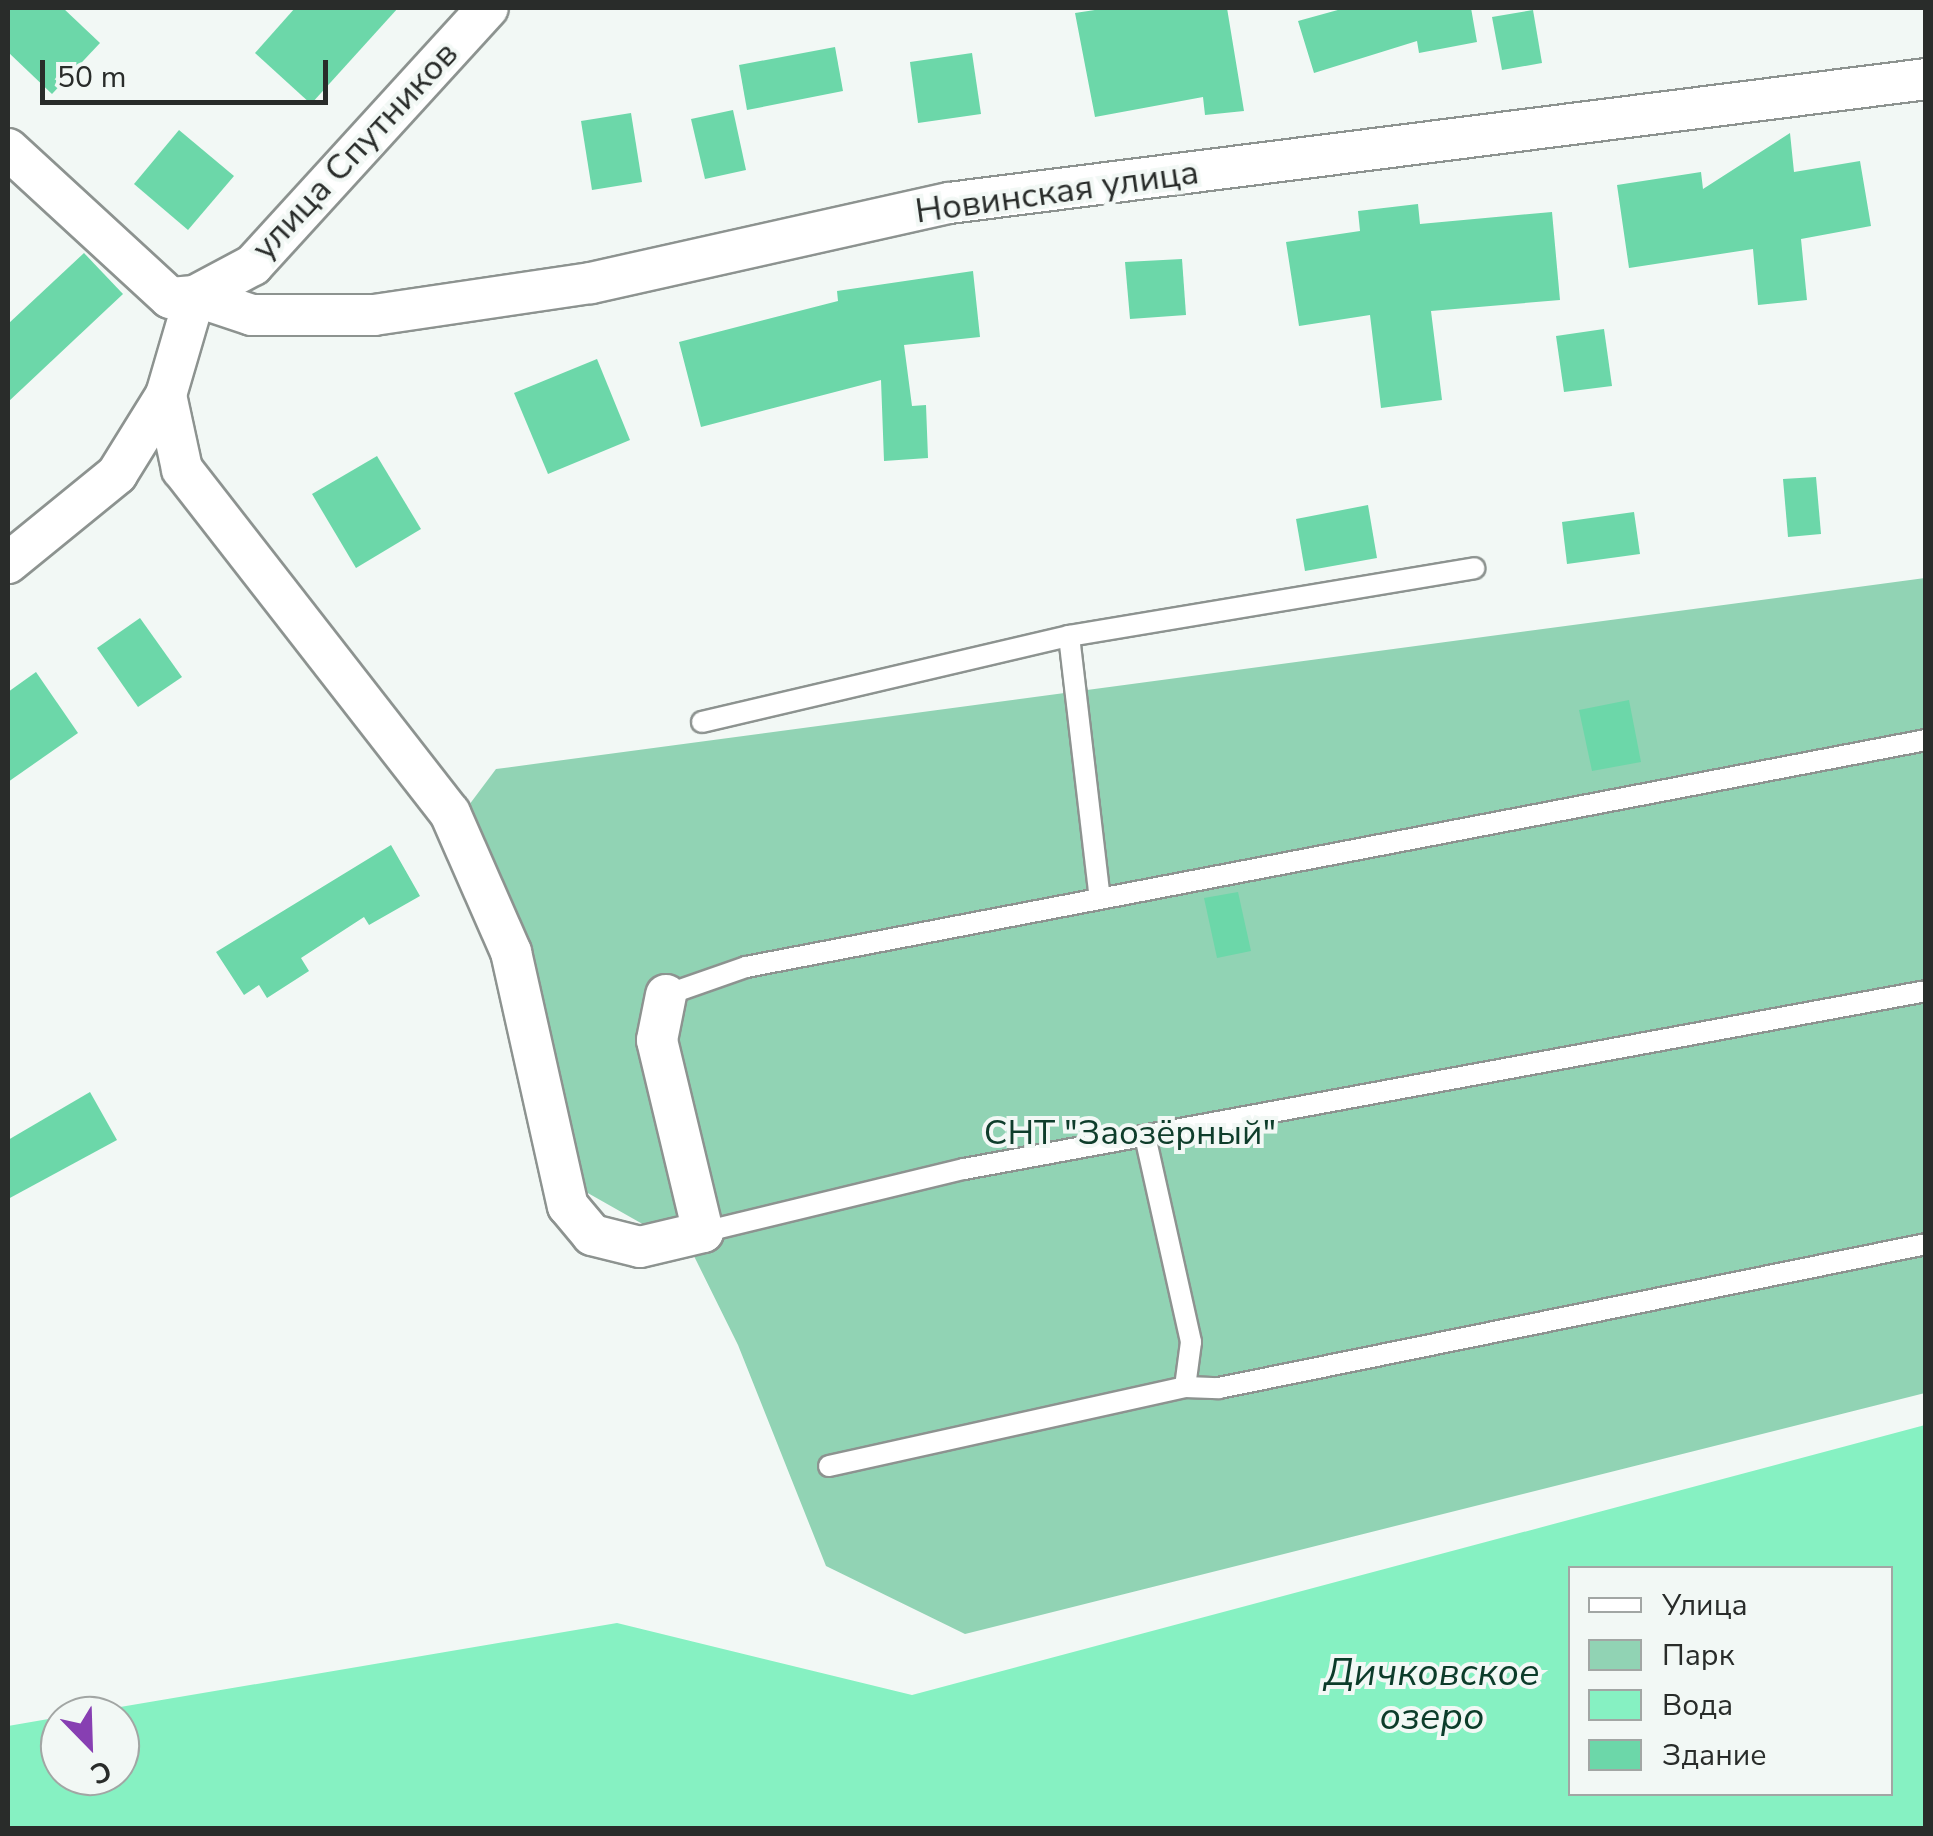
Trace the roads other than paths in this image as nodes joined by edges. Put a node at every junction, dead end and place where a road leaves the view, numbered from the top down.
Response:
1 (488, 8) edge
2 (1926, 79) edge
3 (8, 149) edge
4 (196, 296) junction
5 (166, 395) junction
6 (8, 563) edge
7 (1474, 568) dead end
8 (1069, 636) junction
9 (702, 722) dead end
10 (1926, 740) edge
11 (1100, 898) junction
12 (1926, 991) edge
13 (666, 995) joint
14 (1145, 1136) junction
15 (704, 1232) junction
16 (1926, 1244) edge
17 (1185, 1387) junction
18 (829, 1466) dead end

1 - 4 street, улица Спутников
2 - 4 street, Новинская улица
3 - 4 street, Новинская улица
4 - 5 street
5 - 6 street
5 - 15 street
7 - 8 lane
8 - 9 lane
8 - 11 lane
10 - 11 lane
11 - 13 lane
12 - 14 lane
13 - 15 street
14 - 15 lane
14 - 17 lane
16 - 17 lane
17 - 18 lane

